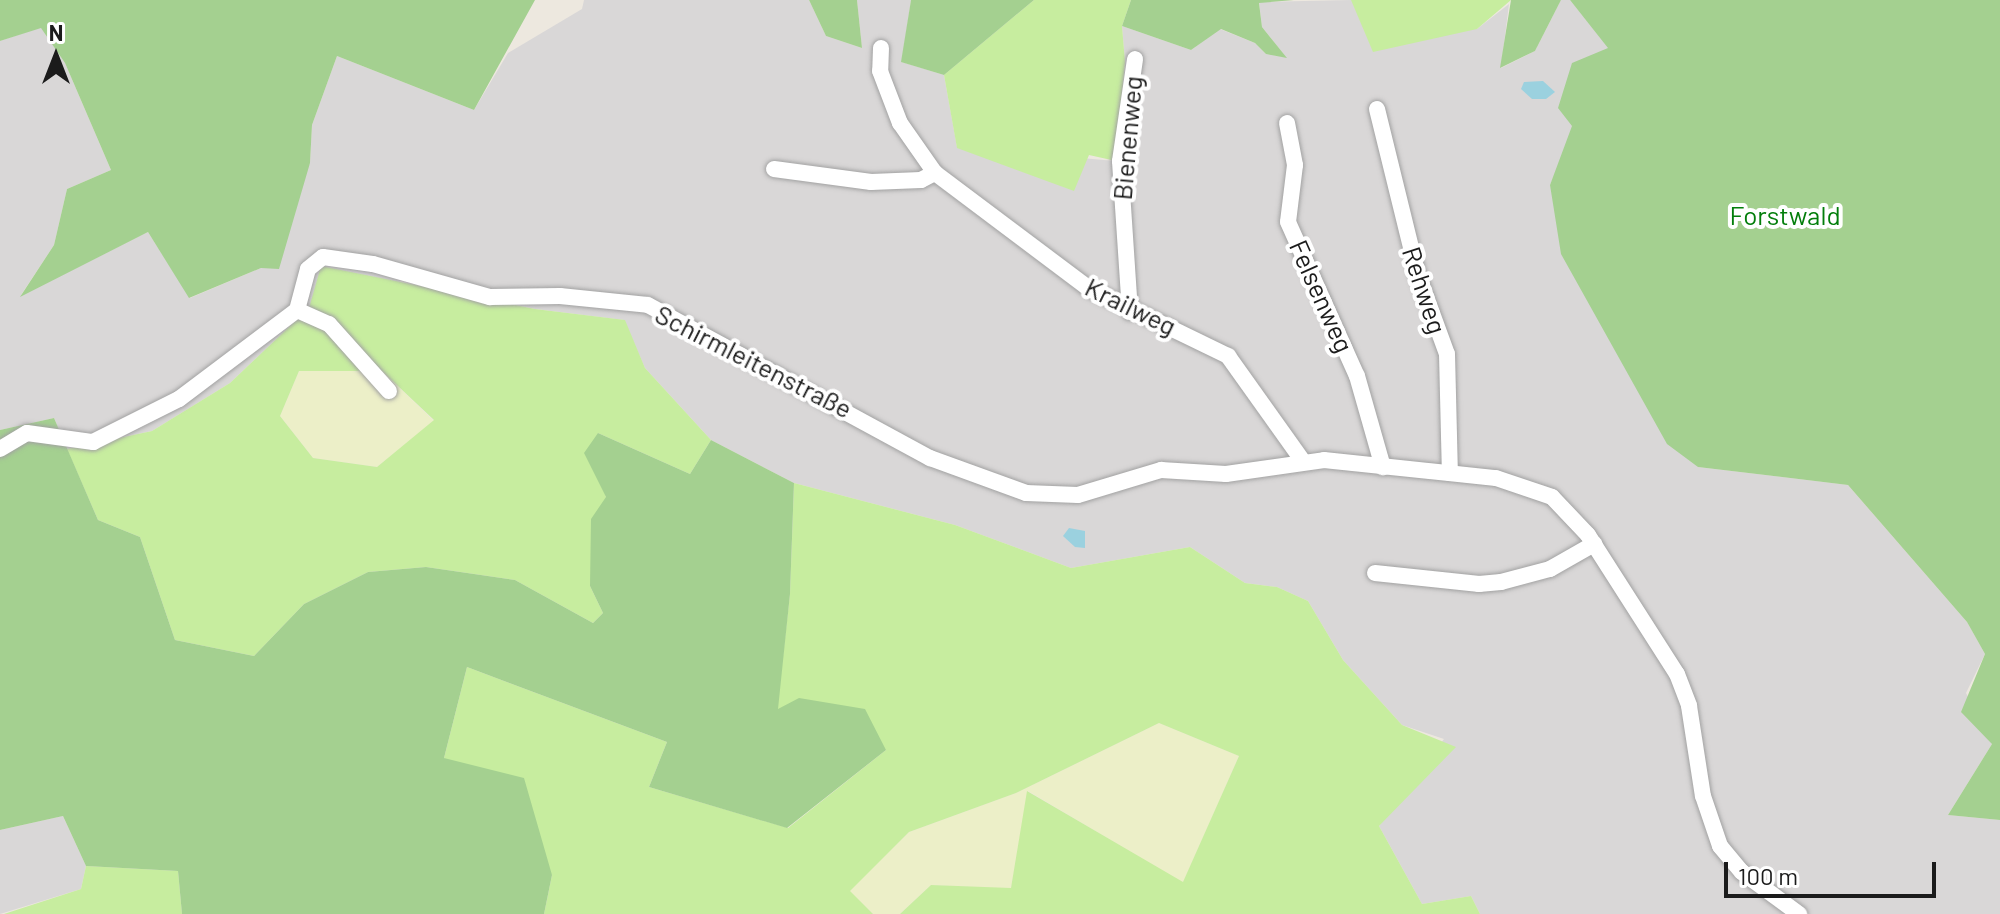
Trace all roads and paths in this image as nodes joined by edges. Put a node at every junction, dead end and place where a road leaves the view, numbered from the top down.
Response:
1 (881, 48) dead end
2 (1135, 59) dead end
3 (1377, 109) dead end
4 (1287, 123) dead end
5 (774, 169) dead end
6 (935, 173) junction
7 (297, 310) junction
8 (1130, 312) junction
9 (389, 391) dead end
10 (0, 449) edge
11 (1303, 461) junction
12 (1383, 467) junction
13 (1450, 473) junction
14 (1594, 544) junction
15 (1375, 573) dead end
16 (1799, 914) edge

1 - 6 street, Krailweg
2 - 8 street, Bienenweg
3 - 13 street, Rehweg
4 - 12 street, Felsenweg
5 - 6 street
6 - 8 street, Krailweg
7 - 9 street
7 - 10 street
7 - 11 street, Schirmleitenstraße
8 - 11 street, Krailweg
11 - 12 street, Schirmleitenstraße
12 - 13 street, Schirmleitenstraße
13 - 14 street, Schirmleitenstraße
14 - 15 street
14 - 16 street, Schirmleitenstraße

